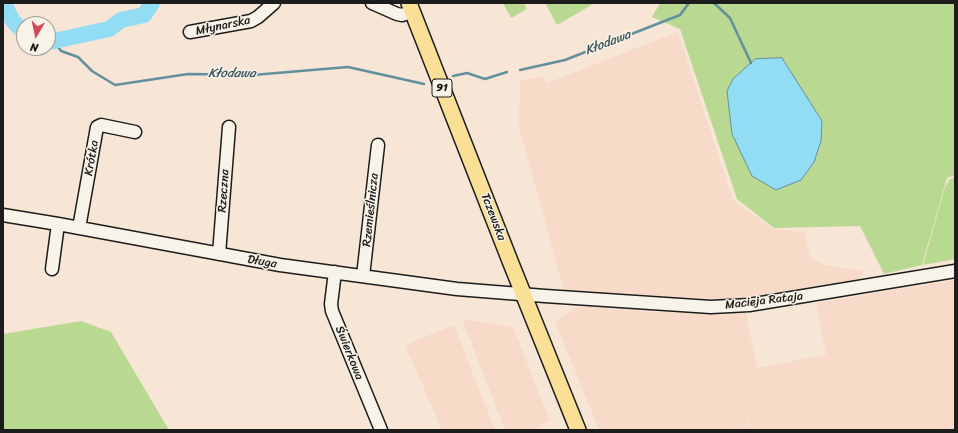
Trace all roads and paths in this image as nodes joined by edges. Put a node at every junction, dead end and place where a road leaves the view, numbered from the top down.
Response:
1 (274, 3) edge
2 (372, 3) edge
3 (411, 7) edge
4 (190, 32) dead end
5 (229, 127) dead end
6 (135, 132) dead end
7 (378, 145) dead end
8 (3, 215) edge
9 (58, 224) junction
10 (79, 228) junction
11 (219, 254) junction
12 (52, 269) dead end
13 (955, 271) edge
14 (335, 272) junction
15 (364, 276) junction
16 (523, 294) junction
17 (381, 430) edge
18 (578, 430) edge

1 - 4 street, Młynarska
2 - 3 street
3 - 16 main road, Tczewska / 91
5 - 11 street, Rzeczna
6 - 10 street, Krótka
7 - 15 street, Rzemieślnicza
8 - 9 street, Długa
9 - 10 street, Długa
9 - 12 street
10 - 11 street, Długa
11 - 14 street, Długa
13 - 16 street, Macieja Rataja
14 - 15 street, Długa
14 - 17 street, Świerkowa
15 - 16 street, Długa
16 - 18 main road, Tczewska / 91

